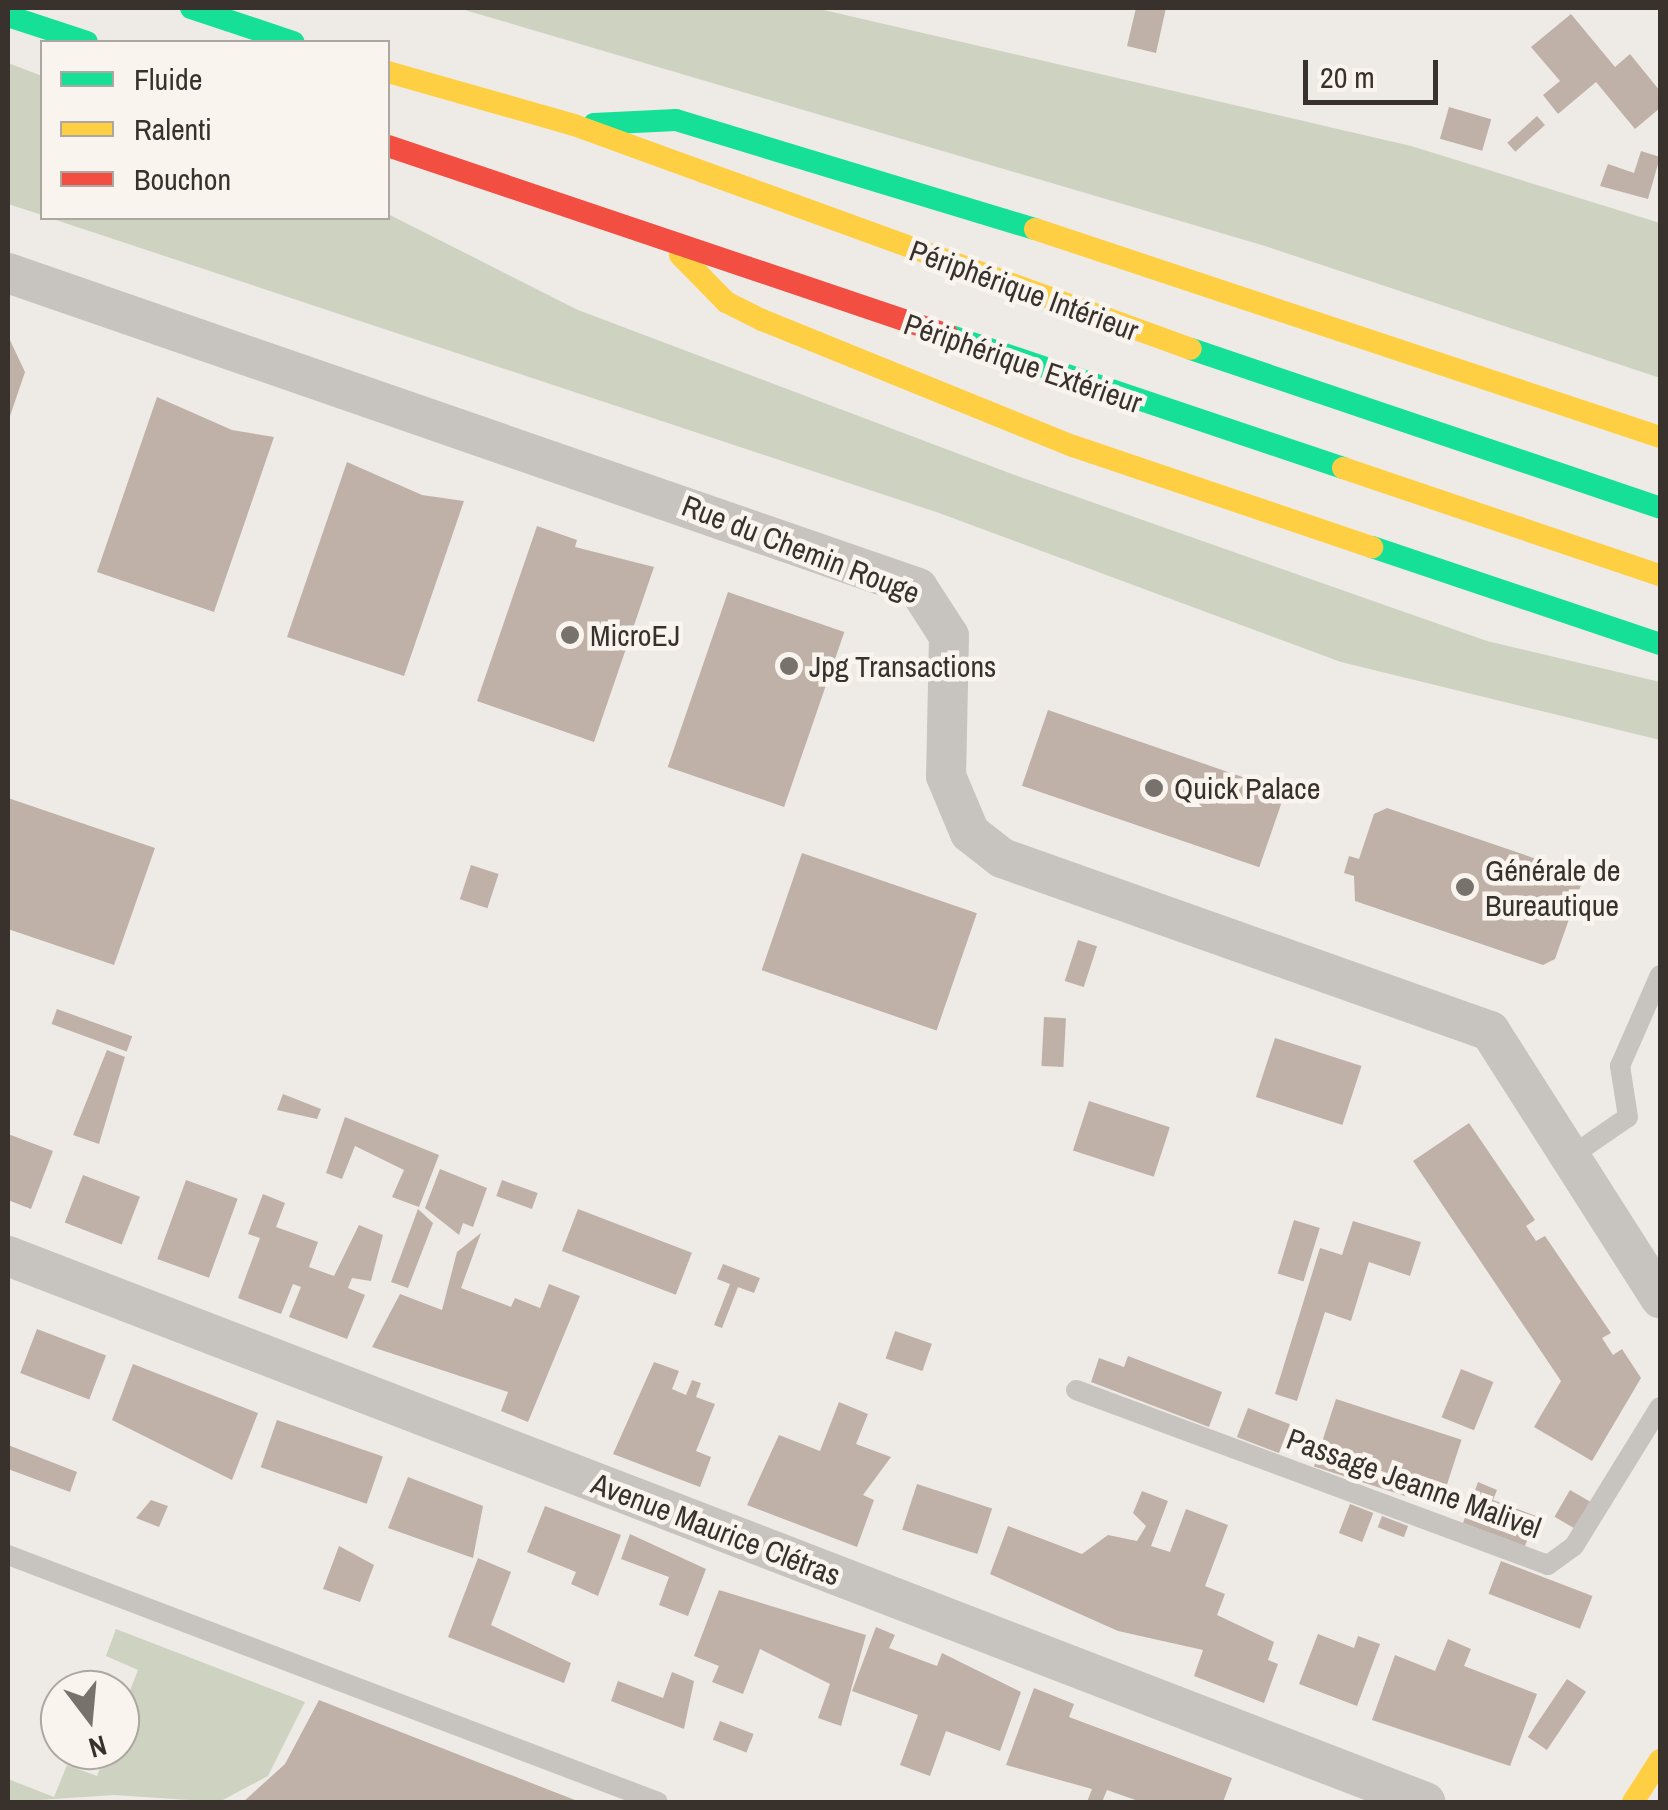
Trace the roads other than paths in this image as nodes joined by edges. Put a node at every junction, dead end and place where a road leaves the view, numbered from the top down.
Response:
1 (192, 8) edge
2 (8, 16) edge
3 (81, 40) edge
4 (287, 40) edge
5 (390, 73) edge
6 (574, 125) junction
7 (390, 147) edge
8 (670, 244) junction
9 (8, 273) edge
10 (1660, 437) edge
11 (1660, 508) edge
12 (1660, 575) edge
13 (1660, 644) edge
14 (1660, 974) edge
15 (1570, 1157) junction
16 (8, 1256) edge
17 (1660, 1298) edge
18 (1076, 1390) dead end
19 (1660, 1407) edge
20 (8, 1555) edge
21 (1660, 1760) edge
22 (658, 1802) edge
23 (1425, 1802) edge
24 (1632, 1802) edge

1 - 4 main road
2 - 3 main road
5 - 6 main road, Périphérique Intérieur
6 - 10 main road
6 - 11 main road, Périphérique Intérieur
7 - 8 main road, Périphérique Extérieur
8 - 12 main road, Périphérique Extérieur
8 - 13 main road
9 - 15 street, Rue du Chemin Rouge
14 - 15 lane
15 - 17 street, Rue du Chemin Rouge
16 - 23 street, Avenue Maurice Clétras
18 - 19 lane, Passage Jeanne Malivel
20 - 22 lane
21 - 24 main road

